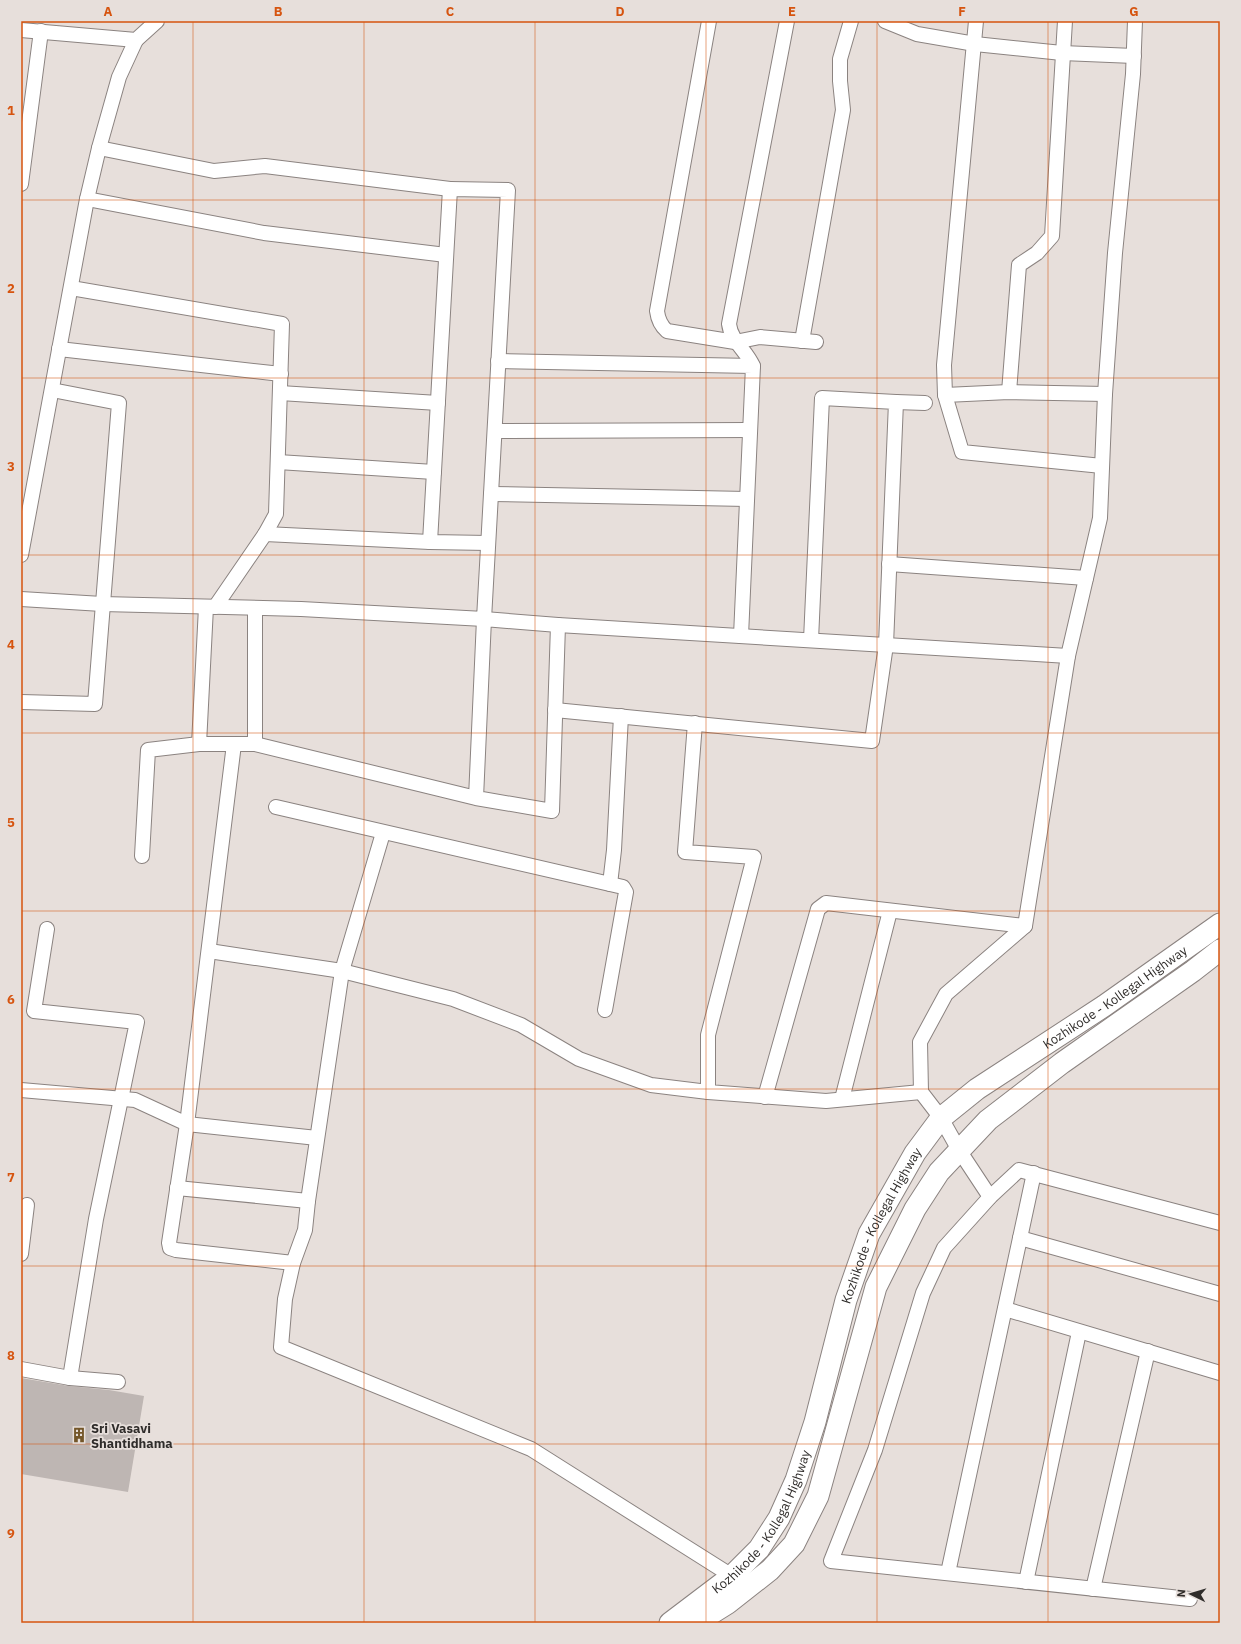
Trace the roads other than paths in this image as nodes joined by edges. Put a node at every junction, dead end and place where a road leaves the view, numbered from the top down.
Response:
1 (157, 21) edge
2 (709, 21) edge
3 (787, 21) edge
4 (851, 21) edge
5 (886, 21) edge
6 (976, 21) edge
7 (1065, 21) edge
8 (1135, 21) edge
9 (29, 28) edge
10 (136, 40) junction
11 (975, 44) junction
12 (1062, 53) junction
13 (1134, 56) junction
14 (99, 148) junction
15 (21, 184) edge
16 (450, 189) junction
17 (87, 199) junction
18 (446, 255) junction
19 (70, 288) junction
20 (735, 342) junction
21 (59, 349) junction
22 (498, 361) junction
23 (753, 366) junction
24 (281, 374) junction
25 (52, 390) junction
26 (1008, 392) junction
27 (280, 393) junction
28 (1104, 394) junction
29 (945, 395) junction
30 (896, 402) junction
31 (438, 403) junction
32 (925, 403) dead end
33 (750, 430) junction
34 (494, 431) junction
35 (278, 462) junction
36 (1102, 466) junction
37 (434, 472) junction
38 (491, 494) junction
39 (747, 499) junction
40 (264, 534) junction
41 (430, 542) junction
42 (488, 543) junction
43 (21, 555) edge
44 (889, 564) junction
45 (1086, 578) junction
46 (21, 599) edge
47 (102, 604) junction
48 (210, 607) junction
49 (255, 608) junction
50 (484, 619) junction
51 (558, 625) junction
52 (741, 636) junction
53 (811, 640) junction
54 (886, 645) junction
55 (1068, 656) junction
56 (21, 702) edge
57 (555, 710) junction
58 (622, 716) junction
59 (695, 723) junction
60 (199, 744) junction
61 (234, 744) junction
62 (255, 744) junction
63 (476, 798) junction
64 (276, 807) dead end
65 (384, 833) junction
66 (142, 856) dead end
67 (610, 884) junction
68 (890, 911) junction
69 (1220, 924) edge
70 (1025, 926) junction
71 (47, 929) dead end
72 (1220, 950) edge
73 (209, 951) junction
74 (342, 971) junction
75 (605, 1010) dead end
76 (21, 1090) edge
77 (708, 1092) junction
78 (921, 1092) junction
79 (765, 1097) junction
80 (121, 1099) junction
81 (842, 1099) junction
82 (941, 1118) junction
83 (187, 1124) junction
84 (317, 1138) junction
85 (959, 1150) junction
86 (1034, 1173) junction
87 (177, 1188) junction
88 (990, 1197) junction
89 (308, 1201) junction
90 (27, 1205) dead end
91 (1220, 1223) edge
92 (1020, 1238) junction
93 (21, 1254) edge
94 (293, 1263) junction
95 (1220, 1294) edge
96 (1005, 1309) junction
97 (1079, 1332) junction
98 (1148, 1351) junction
99 (21, 1370) edge
100 (1220, 1373) edge
101 (70, 1378) junction
102 (118, 1382) dead end
103 (948, 1573) junction
104 (732, 1576) junction
105 (1026, 1582) junction
106 (1094, 1589) junction
107 (1190, 1599) dead end
108 (670, 1623) edge
109 (696, 1623) edge

1 - 10 street
2 - 20 street
3 - 20 street
4 - 20 street
5 - 11 street
6 - 11 street
7 - 12 street
8 - 13 street
9 - 10 street
9 - 15 street
10 - 14 street
11 - 12 street
11 - 29 street
12 - 13 street
12 - 26 street
13 - 28 street
14 - 16 street
14 - 17 street
16 - 18 street
16 - 22 street
17 - 18 street
17 - 19 street
18 - 31 street
19 - 21 street
19 - 24 street
20 - 23 street
21 - 24 street
21 - 25 street
22 - 23 street
22 - 34 street
23 - 33 street
24 - 27 street
25 - 43 street
25 - 47 street
26 - 28 street
26 - 29 street
27 - 31 street
27 - 35 street
28 - 36 street
29 - 36 street
30 - 32 street
30 - 44 street
30 - 53 street
31 - 37 street
33 - 34 street
33 - 39 street
34 - 38 street
35 - 37 street
35 - 40 street
36 - 45 street
37 - 41 street
38 - 39 street
38 - 42 street
39 - 52 street
40 - 41 street
40 - 48 street
41 - 42 street
42 - 50 street
44 - 45 street
44 - 54 street
45 - 55 street
46 - 47 street
47 - 48 street
47 - 56 street
48 - 49 street
48 - 60 street
49 - 50 street
49 - 62 street
50 - 51 street
50 - 63 street
51 - 52 street
51 - 57 street
52 - 53 street
53 - 54 street
54 - 55 street
54 - 59 street
55 - 70 street
57 - 58 street
57 - 63 street
58 - 59 street
58 - 67 street
59 - 77 street
60 - 61 street
60 - 66 street
61 - 62 street
61 - 73 street
62 - 63 street
64 - 65 street
65 - 67 street
65 - 74 street
67 - 75 street
68 - 70 street
68 - 79 street
68 - 81 street
69 - 82 highway, Kozhikode - Kollegal Highway
70 - 78 street
71 - 80 street
72 - 85 highway, Kozhikode - Kollegal Highway
73 - 74 street
73 - 83 street
74 - 77 street
74 - 84 street
76 - 80 street
77 - 79 street
78 - 81 street
78 - 82 street
79 - 81 street
80 - 83 street
80 - 101 street
82 - 85 street
82 - 104 highway, Kozhikode - Kollegal Highway
83 - 84 street
83 - 87 street
84 - 89 street
85 - 88 street
85 - 109 highway, Kozhikode - Kollegal Highway
86 - 88 street
86 - 91 street
86 - 92 street
87 - 89 street
87 - 94 street
88 - 103 street
89 - 94 street
90 - 93 street
92 - 95 street
92 - 96 street
94 - 104 street
96 - 97 street
96 - 103 street
97 - 98 street
97 - 105 street
98 - 100 street
98 - 106 street
99 - 101 street
101 - 102 street
103 - 105 street
104 - 108 highway, Kozhikode - Kollegal Highway
105 - 106 street
106 - 107 street

